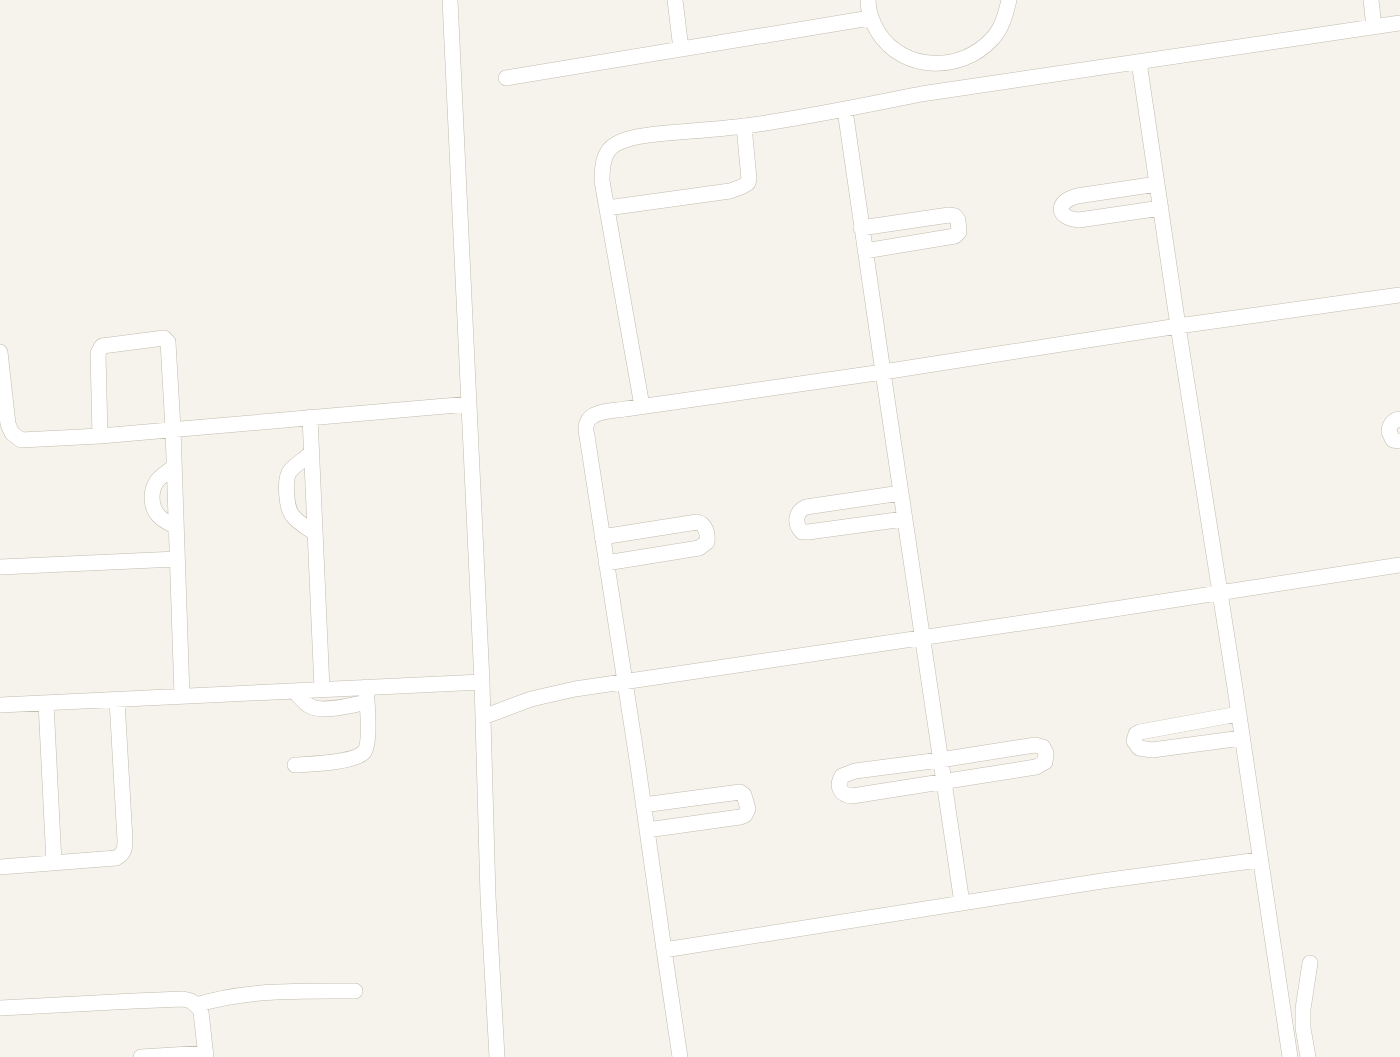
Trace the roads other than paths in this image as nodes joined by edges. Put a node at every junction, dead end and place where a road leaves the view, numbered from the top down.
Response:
1 (450, 0) edge
2 (675, 0) edge
3 (868, 0) edge
4 (1009, 0) edge
5 (1371, 0) edge
6 (870, 18) junction
7 (1400, 23) edge
8 (1374, 27) junction
9 (681, 49) junction
10 (1139, 62) junction
11 (506, 78) dead end
12 (845, 110) junction
13 (744, 126) junction
14 (1157, 184) junction
15 (607, 208) junction
16 (1161, 208) junction
17 (861, 228) junction
18 (865, 251) junction
19 (1400, 295) edge
20 (1178, 326) junction
21 (0, 352) edge
22 (882, 372) junction
23 (469, 404) junction
24 (642, 406) junction
25 (310, 417) junction
26 (1400, 419) edge
27 (173, 429) junction
28 (100, 436) junction
29 (1400, 441) edge
30 (311, 453) junction
31 (174, 466) junction
32 (900, 493) junction
33 (904, 519) junction
34 (176, 527) junction
35 (315, 533) junction
36 (602, 537) junction
37 (177, 559) junction
38 (606, 563) junction
39 (1400, 565) edge
40 (0, 567) edge
41 (1219, 593) junction
42 (922, 637) junction
43 (625, 681) junction
44 (482, 682) junction
45 (322, 689) junction
46 (294, 691) junction
47 (367, 694) junction
48 (182, 696) junction
49 (117, 700) junction
50 (46, 703) junction
51 (0, 705) edge
52 (1238, 714) junction
53 (483, 717) junction
54 (1242, 738) junction
55 (940, 760) junction
56 (295, 765) dead end
57 (943, 782) junction
58 (644, 805) junction
59 (647, 830) junction
60 (1259, 860) junction
61 (54, 863) junction
62 (0, 867) edge
63 (962, 903) junction
64 (664, 950) junction
65 (1310, 963) dead end
66 (355, 991) dead end
67 (196, 1004) junction
68 (0, 1008) edge
69 (206, 1055) edge
70 (141, 1057) edge
71 (497, 1057) edge
72 (680, 1057) edge
73 (1290, 1057) edge
74 (1308, 1057) edge

1 - 23 street
2 - 9 street
3 - 6 street
4 - 6 street
5 - 8 street
6 - 9 street
7 - 8 street
8 - 10 street
9 - 11 street
10 - 12 street
10 - 14 street
12 - 13 street
12 - 17 street
13 - 15 street
13 - 15 street
14 - 16 street
14 - 16 street
15 - 24 street
16 - 20 street
17 - 18 street
17 - 18 street
18 - 22 street
19 - 20 street
20 - 22 street
20 - 41 street
21 - 28 street
22 - 24 street
22 - 32 street
23 - 25 street
23 - 44 street
24 - 36 street
25 - 27 street
25 - 30 street
26 - 29 street
27 - 28 street
27 - 28 street
27 - 31 street
30 - 35 street
30 - 35 street
31 - 34 street
31 - 34 street
32 - 33 street
32 - 33 street
33 - 42 street
34 - 37 street
35 - 45 street
36 - 38 street
36 - 38 street
37 - 40 street
37 - 48 street
38 - 43 street
39 - 41 street
41 - 42 street
41 - 52 street
42 - 43 street
42 - 55 street
43 - 53 street
43 - 58 street
44 - 47 street
44 - 53 street
45 - 46 street
45 - 47 street
46 - 47 street
46 - 48 street
47 - 56 street
48 - 49 street
49 - 50 street
49 - 61 street
50 - 51 street
50 - 61 street
52 - 54 street
52 - 54 street
53 - 71 street
54 - 60 street
55 - 57 street
55 - 57 street
55 - 57 street
57 - 63 street
58 - 59 street
58 - 59 street
59 - 64 street
60 - 63 street
60 - 73 street
61 - 62 street
63 - 64 street
64 - 72 street
65 - 74 street
66 - 67 street
67 - 68 street
67 - 69 street
69 - 70 street

